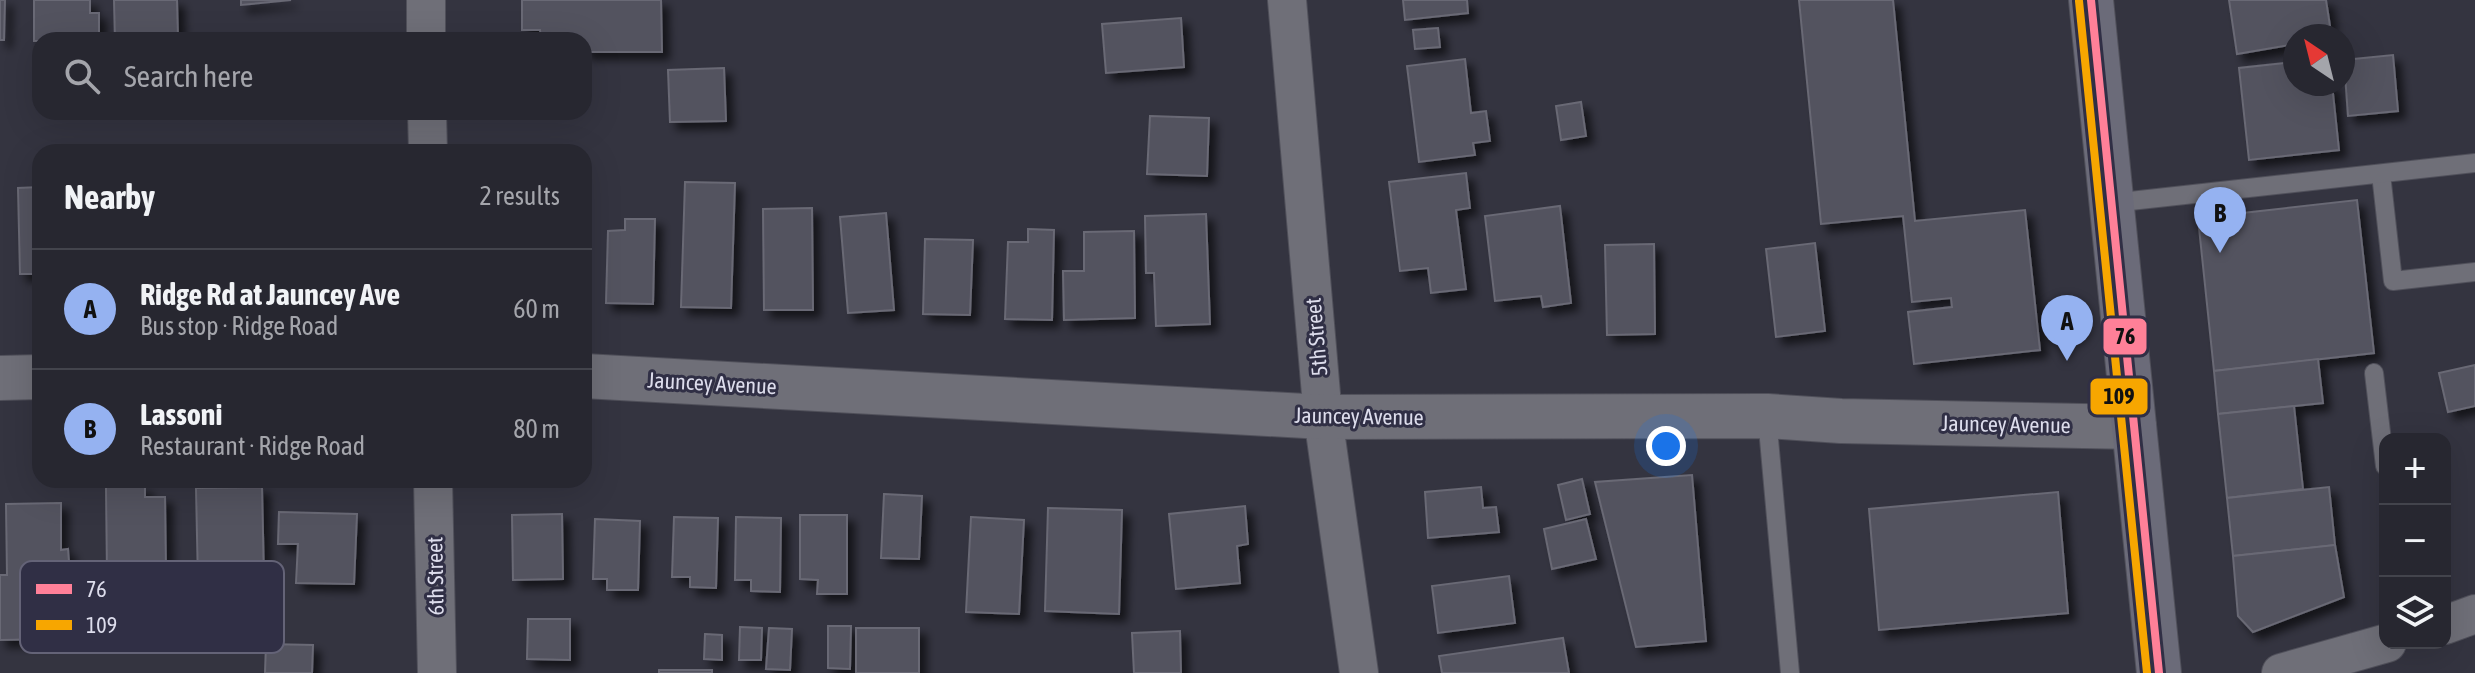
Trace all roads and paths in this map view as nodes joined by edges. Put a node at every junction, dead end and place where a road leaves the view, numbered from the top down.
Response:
1 (426, 0) edge
2 (1287, 0) edge
3 (2091, 0) edge
4 (426, 32) edge
5 (427, 120) edge
6 (428, 144) edge
7 (2475, 163) edge
8 (2381, 174) junction
9 (2112, 203) junction
10 (2475, 272) edge
11 (2374, 373) dead end
12 (592, 376) edge
13 (32, 377) edge
14 (0, 378) edge
15 (1767, 416) junction
16 (1323, 417) junction
17 (2134, 427) junction
18 (2381, 433) edge
19 (433, 488) edge
20 (2475, 614) edge
21 (2451, 623) edge
22 (2379, 645) edge
23 (437, 673) edge
24 (1359, 673) edge
25 (1790, 673) edge
26 (2159, 673) edge
27 (2281, 673) edge

1 - 4 street
2 - 16 street, 5th Street
3 - 9 main road
5 - 6 street
7 - 8 lane
8 - 9 lane
8 - 10 lane
9 - 17 main road
11 - 18 lane
12 - 16 street, Jauncey Avenue
13 - 14 street
15 - 16 street, Jauncey Avenue
15 - 17 street, Jauncey Avenue
15 - 25 lane
16 - 24 street, 5th Street
17 - 26 main road
19 - 23 street, 6th Street
20 - 21 street
22 - 27 street

